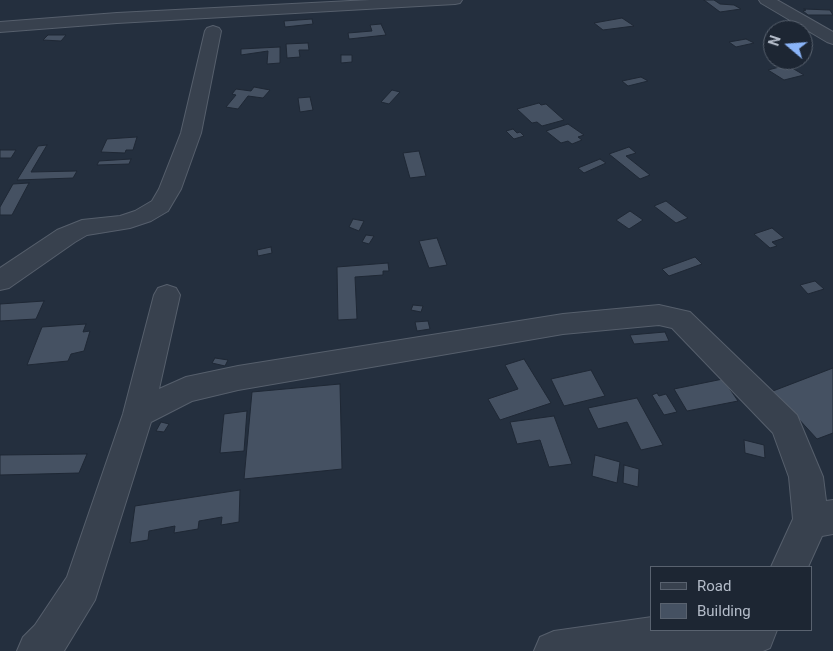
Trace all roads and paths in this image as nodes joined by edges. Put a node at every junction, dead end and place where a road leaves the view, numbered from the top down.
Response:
1 (455, 0) edge
2 (766, 0) edge
3 (0, 27) edge
4 (214, 31) dead end
5 (833, 39) edge
6 (0, 281) edge
7 (167, 295) dead end
8 (138, 414) junction
9 (822, 519) edge
10 (789, 566) edge
11 (758, 638) edge
12 (37, 651) edge
13 (554, 651) edge

1 - 3 street
2 - 5 street
4 - 6 street
7 - 8 street
8 - 9 street
8 - 12 street
9 - 10 street
11 - 13 street

